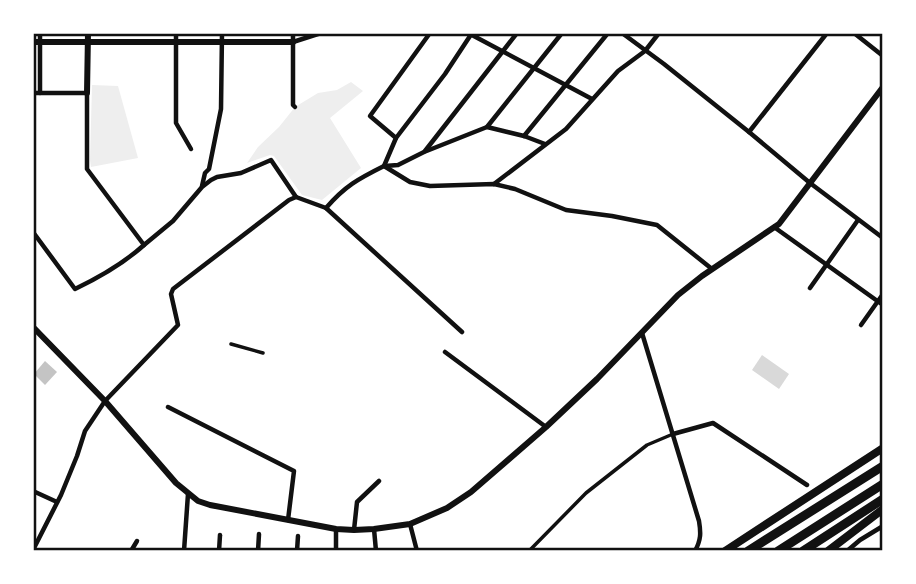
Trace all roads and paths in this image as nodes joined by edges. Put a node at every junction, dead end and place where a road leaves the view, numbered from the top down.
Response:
1 (40, 33) edge
2 (88, 33) edge
3 (132, 33) edge
4 (222, 33) edge
5 (293, 33) edge
6 (321, 33) edge
7 (430, 33) edge
8 (517, 33) edge
9 (562, 33) edge
10 (608, 33) edge
11 (622, 33) edge
12 (659, 33) edge
13 (828, 33) edge
14 (854, 33) edge
15 (471, 34) edge
16 (176, 37) edge
17 (132, 41) junction
18 (36, 42) edge
19 (88, 42) junction
20 (222, 42) junction
21 (293, 42) junction
22 (502, 51) junction
23 (645, 51) junction
24 (883, 56) edge
25 (533, 68) junction
26 (565, 85) junction
27 (883, 87) edge
28 (33, 93) edge
29 (40, 93) junction
30 (87, 93) junction
31 (592, 100) junction
32 (295, 107) dead end
33 (487, 127) junction
34 (750, 132) junction
35 (524, 136) junction
36 (396, 138) junction
37 (546, 144) junction
38 (191, 149) dead end
39 (424, 152) junction
40 (384, 166) junction
41 (810, 183) junction
42 (494, 184) junction
43 (202, 187) junction
44 (296, 197) junction
45 (326, 208) junction
46 (858, 220) junction
47 (774, 227) junction
48 (33, 232) edge
49 (883, 238) edge
50 (144, 246) junction
51 (827, 265) junction
52 (713, 269) junction
53 (810, 288) dead end
54 (883, 294) edge
55 (880, 303) edge
56 (861, 325) dead end
57 (33, 327) edge
58 (461, 332) dead end
59 (642, 332) junction
60 (231, 344) dead end
61 (445, 352) dead end
62 (263, 353) dead end
63 (105, 401) junction
64 (168, 407) dead end
65 (545, 427) junction
66 (673, 433) junction
67 (883, 448) edge
68 (883, 466) edge
69 (379, 481) dead end
70 (883, 484) edge
71 (807, 485) dead end
72 (33, 491) edge
73 (188, 494) junction
74 (883, 499) edge
75 (57, 502) junction
76 (883, 509) edge
77 (288, 520) junction
78 (410, 524) junction
79 (883, 526) edge
80 (374, 529) junction
81 (337, 530) junction
82 (354, 530) junction
83 (259, 534) dead end
84 (220, 535) dead end
85 (298, 536) dead end
86 (137, 541) dead end
87 (33, 550) edge
88 (131, 551) edge
89 (184, 551) edge
90 (219, 551) edge
91 (258, 551) edge
92 (297, 551) edge
93 (336, 551) edge
94 (376, 551) edge
95 (416, 551) edge
96 (528, 551) edge
97 (695, 551) edge
98 (724, 551) edge
99 (748, 551) edge
100 (778, 551) edge
101 (803, 551) edge
102 (828, 551) edge
103 (847, 551) edge

1 - 18 street
2 - 19 street
3 - 17 street
4 - 20 street
5 - 21 street
6 - 21 street
7 - 36 street
8 - 22 street
9 - 25 street
10 - 26 street
11 - 23 street
12 - 23 street
13 - 34 street
14 - 24 street
15 - 22 street
15 - 36 street
16 - 17 street
16 - 20 street
16 - 38 street
17 - 19 street
18 - 19 street
18 - 29 street
19 - 30 street
20 - 21 street
20 - 43 street
21 - 32 street
22 - 25 street
22 - 39 street
23 - 31 street
23 - 34 street
25 - 26 street
25 - 33 street
26 - 31 street
26 - 35 street
27 - 41 street
28 - 29 street
29 - 30 street
30 - 50 street
31 - 37 street
33 - 35 street
33 - 39 street
34 - 41 street
35 - 37 street
36 - 40 street
37 - 42 street
39 - 40 street
40 - 42 street
40 - 45 street
41 - 46 street
41 - 47 street
42 - 52 street
43 - 44 street
43 - 50 street
44 - 45 street
44 - 63 street
45 - 58 street
46 - 49 street
46 - 51 street
47 - 51 street
47 - 52 street
48 - 50 street
51 - 53 street
51 - 55 street
52 - 59 street
54 - 55 street
55 - 56 street
57 - 63 street
59 - 65 street
59 - 66 street
60 - 62 street
61 - 65 street
63 - 73 street
63 - 75 street
64 - 77 street
65 - 78 street
66 - 71 street
66 - 96 street
66 - 97 street
67 - 98 highway
68 - 99 highway
69 - 82 street
70 - 100 highway
72 - 75 street
73 - 77 street
73 - 89 street
74 - 101 highway
75 - 87 street
76 - 102 highway
77 - 81 street
78 - 80 street
78 - 95 street
79 - 103 street
80 - 82 street
80 - 94 street
81 - 82 street
81 - 93 street
83 - 91 street
84 - 90 street
85 - 92 street
86 - 88 street

